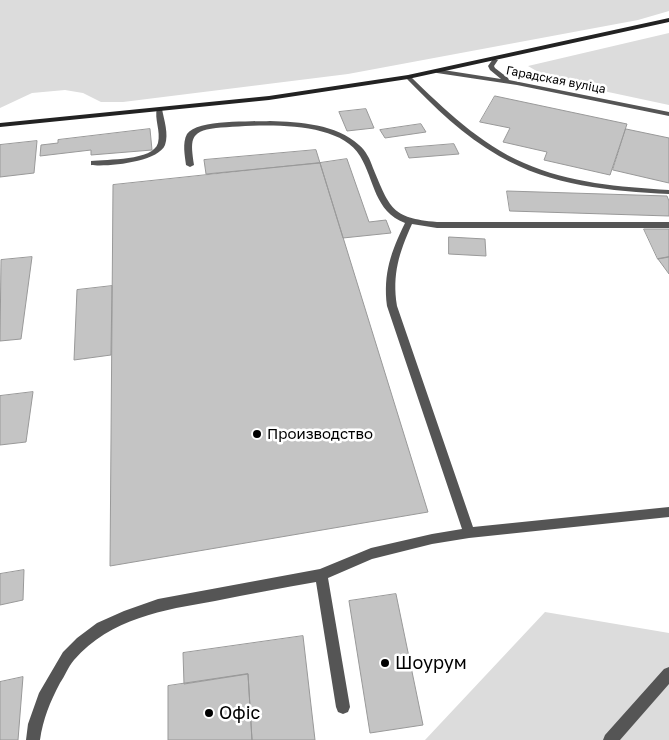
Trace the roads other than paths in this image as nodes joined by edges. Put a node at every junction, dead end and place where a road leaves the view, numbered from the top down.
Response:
1 (669, 20) edge
2 (495, 60) junction
3 (437, 71) junction
4 (408, 77) junction
5 (517, 83) junction
6 (159, 109) junction
7 (669, 114) edge
8 (0, 125) edge
9 (94, 163) dead end
10 (190, 165) dead end
11 (669, 192) edge
12 (410, 221) junction
13 (669, 225) edge
14 (669, 512) edge
15 (469, 533) junction
16 (321, 575) junction
17 (669, 674) edge
18 (343, 707) dead end
19 (32, 740) edge
20 (610, 740) edge

1 - 2 main road
2 - 3 main road
2 - 5 lane
3 - 4 main road
3 - 5 lane, Гарадская вуліца
4 - 6 main road
4 - 11 lane
5 - 7 lane, Гарадская вуліца
6 - 8 main road
6 - 9 lane
10 - 12 lane
12 - 13 lane
12 - 15 lane
14 - 15 lane
15 - 16 lane
16 - 18 lane
16 - 19 lane
17 - 20 lane

